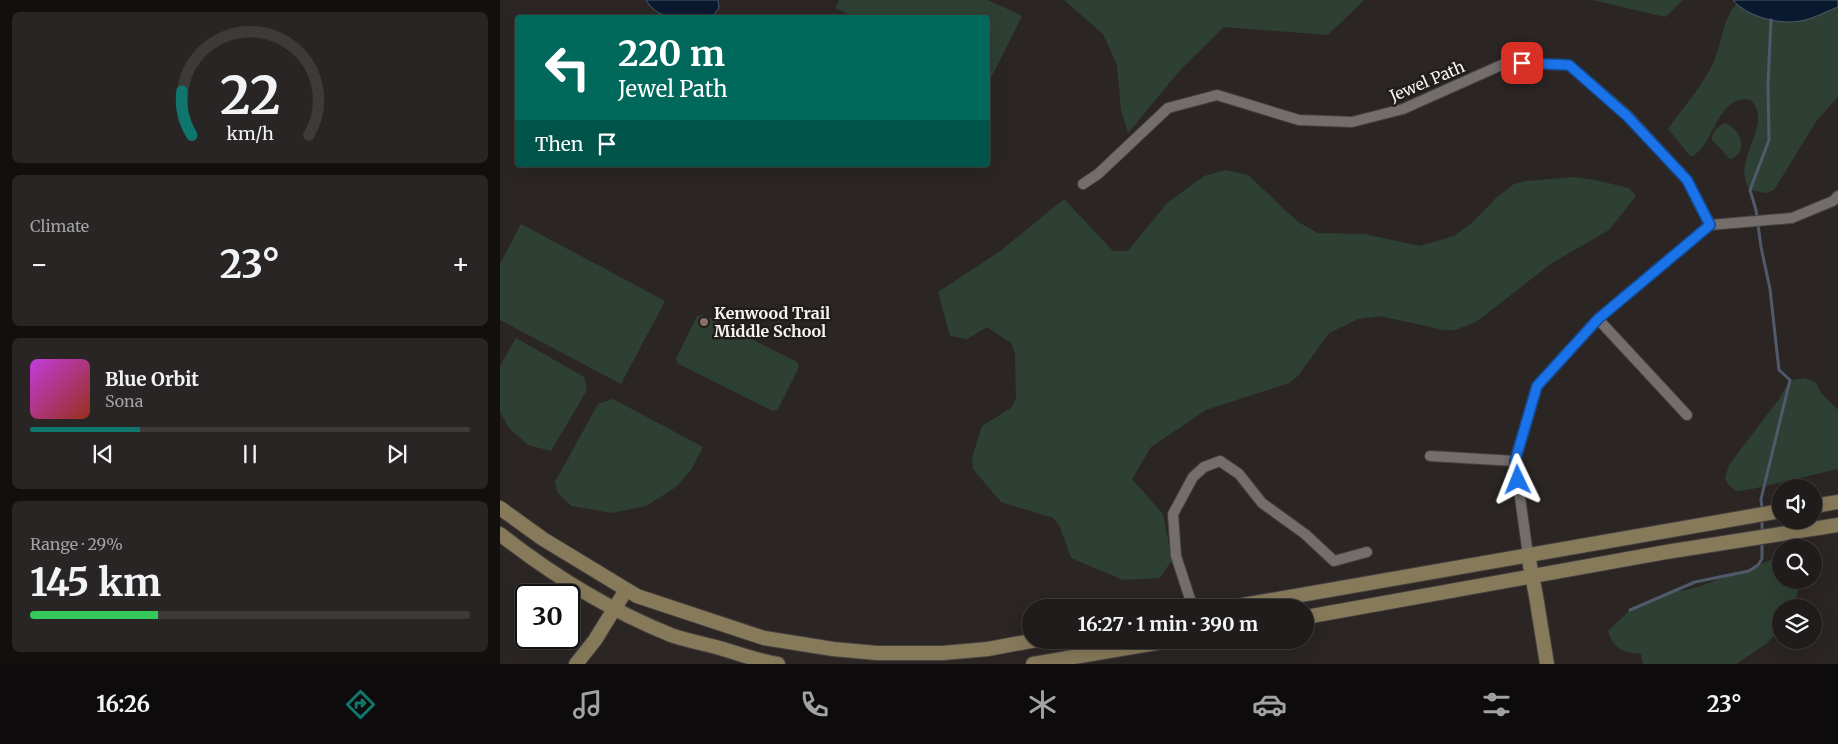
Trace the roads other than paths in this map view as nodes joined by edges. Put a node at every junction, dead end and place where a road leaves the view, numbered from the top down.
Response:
1 (1083, 184) dead end
2 (1838, 196) edge
3 (1710, 225) junction
4 (1598, 319) junction
5 (1687, 415) dead end
6 (1430, 456) dead end
7 (1515, 461) junction
8 (1838, 502) edge
9 (1822, 505) edge
10 (500, 508) edge
11 (1772, 513) edge
12 (1838, 525) edge
13 (500, 534) edge
14 (1367, 552) dead end
15 (1528, 555) junction
16 (1532, 576) junction
17 (626, 590) junction
18 (1190, 599) edge
19 (1277, 599) edge
20 (615, 609) junction
21 (1314, 616) edge
22 (1022, 642) edge
23 (1121, 649) edge
24 (576, 664) edge
25 (778, 664) edge
26 (1033, 664) edge
27 (1547, 664) edge

1 - 3 street, Jewel Path
2 - 3 street
3 - 4 street
4 - 5 street
4 - 7 street
6 - 7 street
7 - 15 street
8 - 9 main road
10 - 17 main road
11 - 15 main road
12 - 16 main road
13 - 20 main road
14 - 18 street
15 - 16 main road
15 - 19 main road
16 - 21 main road
16 - 27 main road
17 - 20 main road
17 - 22 main road
20 - 24 main road
20 - 25 main road
23 - 26 main road

